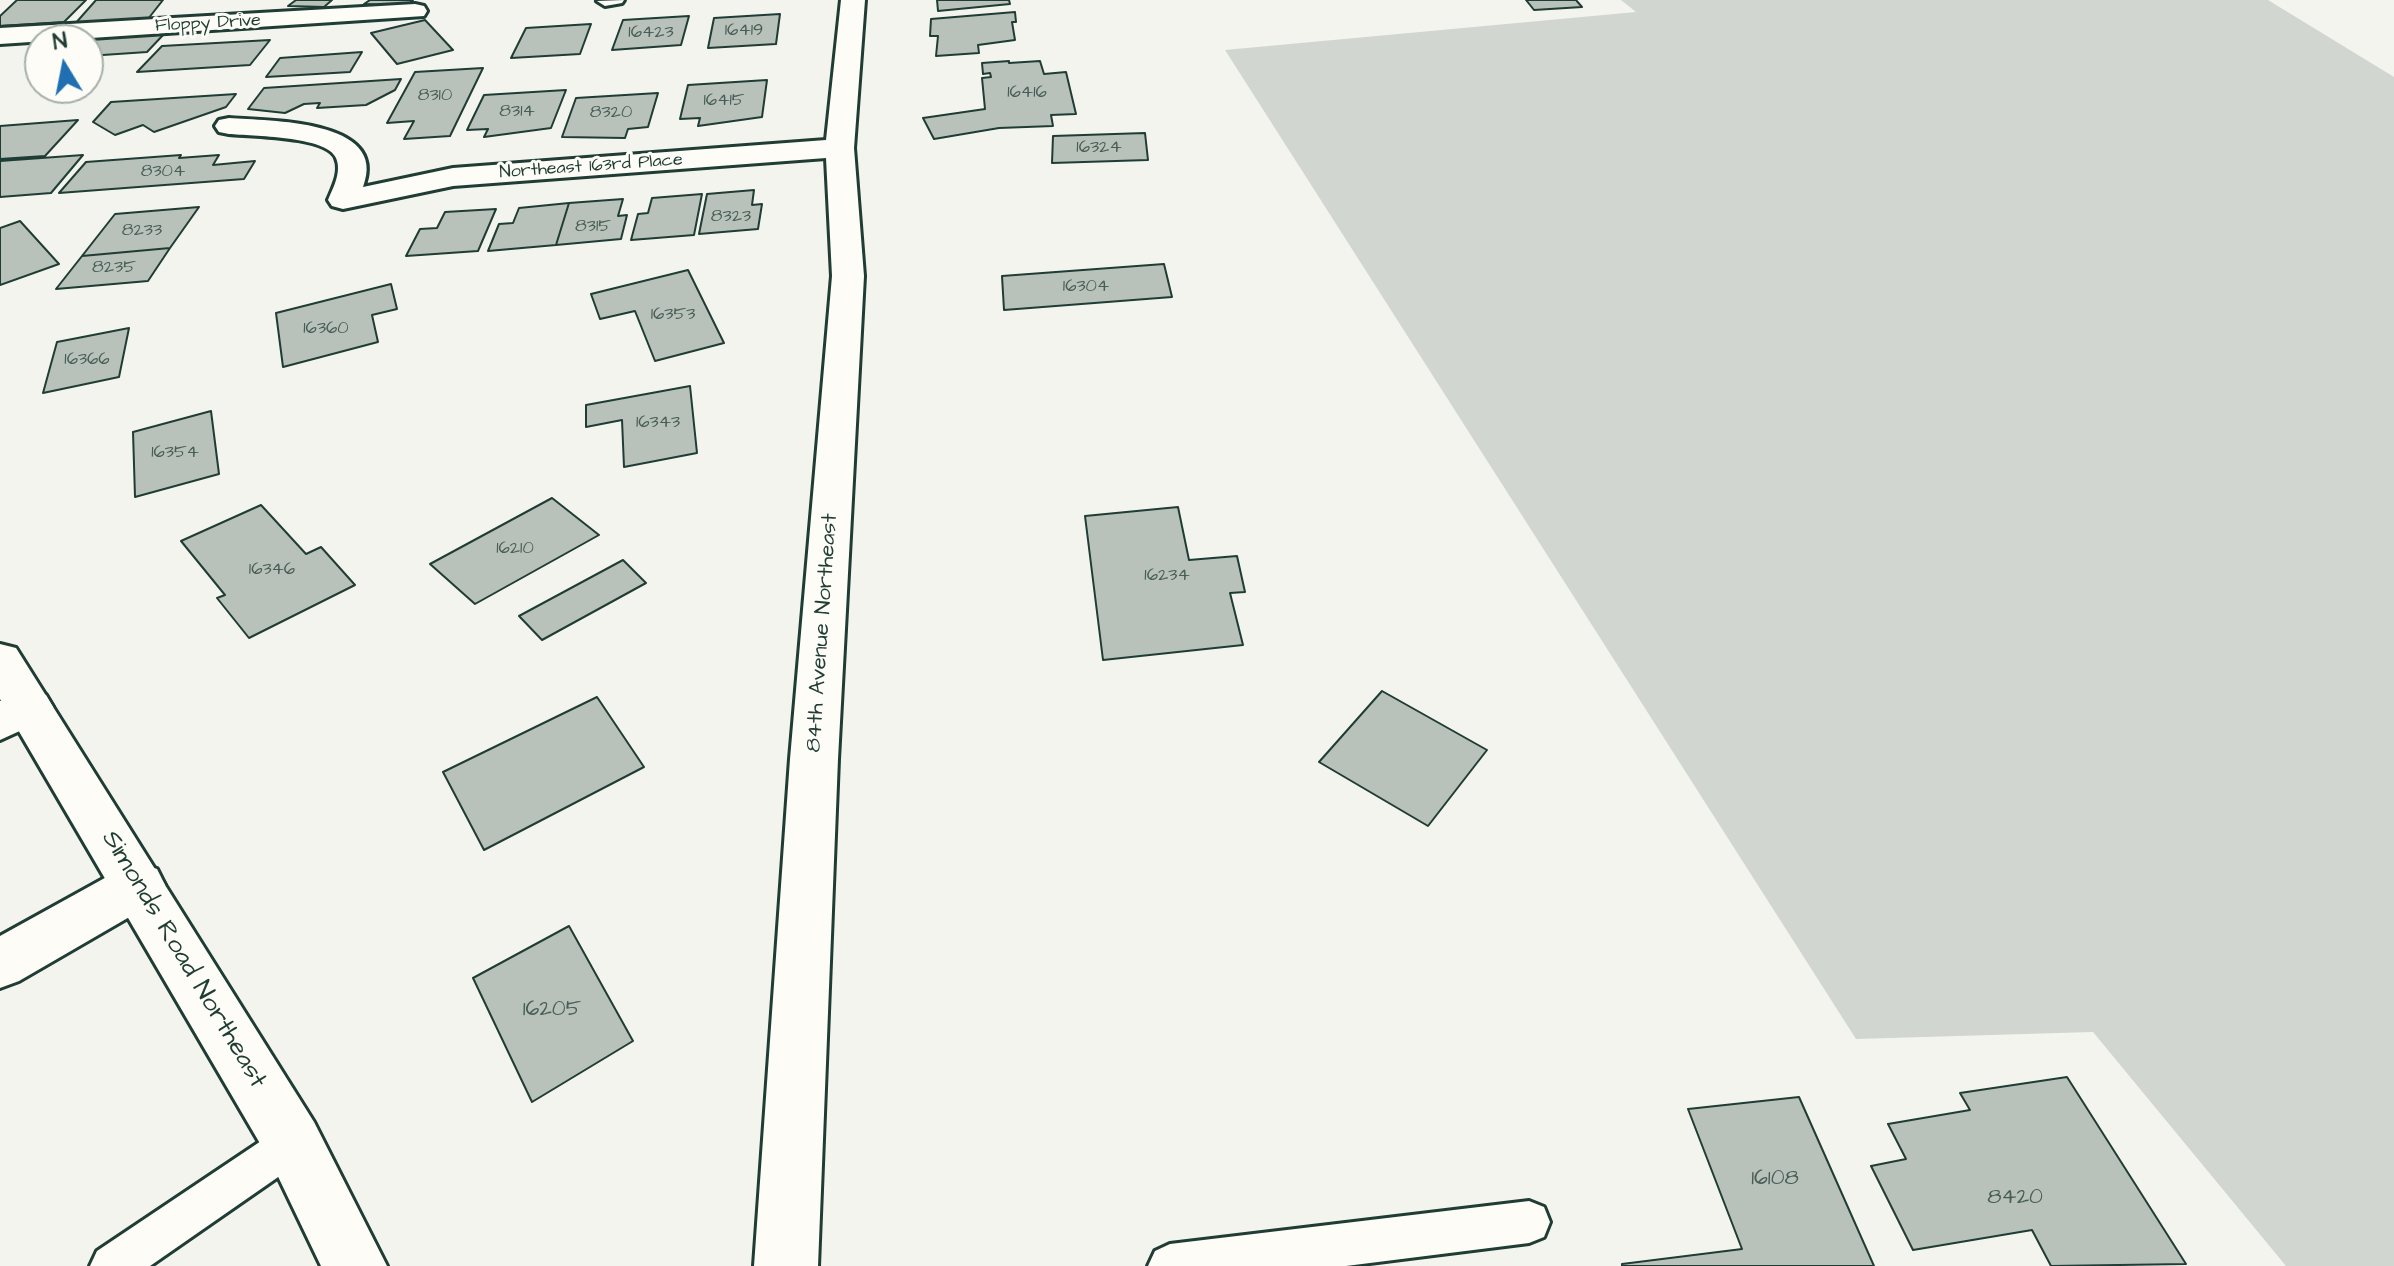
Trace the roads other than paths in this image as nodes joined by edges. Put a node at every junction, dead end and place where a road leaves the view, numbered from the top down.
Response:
1 (616, 0) edge
2 (853, 0) edge
3 (605, 1) edge
4 (415, 11) dead end
5 (0, 36) edge
6 (229, 126) dead end
7 (840, 148) junction
8 (0, 660) edge
9 (15, 714) edge
10 (139, 885) junction
11 (0, 964) edge
12 (293, 1143) junction
13 (1529, 1222) dead end
14 (112, 1266) edge
15 (355, 1266) edge
16 (786, 1266) edge
17 (1170, 1266) edge

1 - 3 lane
2 - 7 street, 84th Avenue Northeast
4 - 5 street, Floppy Drive
6 - 7 street, Northeast 163rd Place
7 - 16 street, 84th Avenue Northeast
8 - 9 street, Simonds Road Northeast
9 - 10 street, Simonds Road Northeast
10 - 11 street
10 - 12 street, Simonds Road Northeast
12 - 14 lane
12 - 15 street, Simonds Road Northeast
13 - 17 lane

